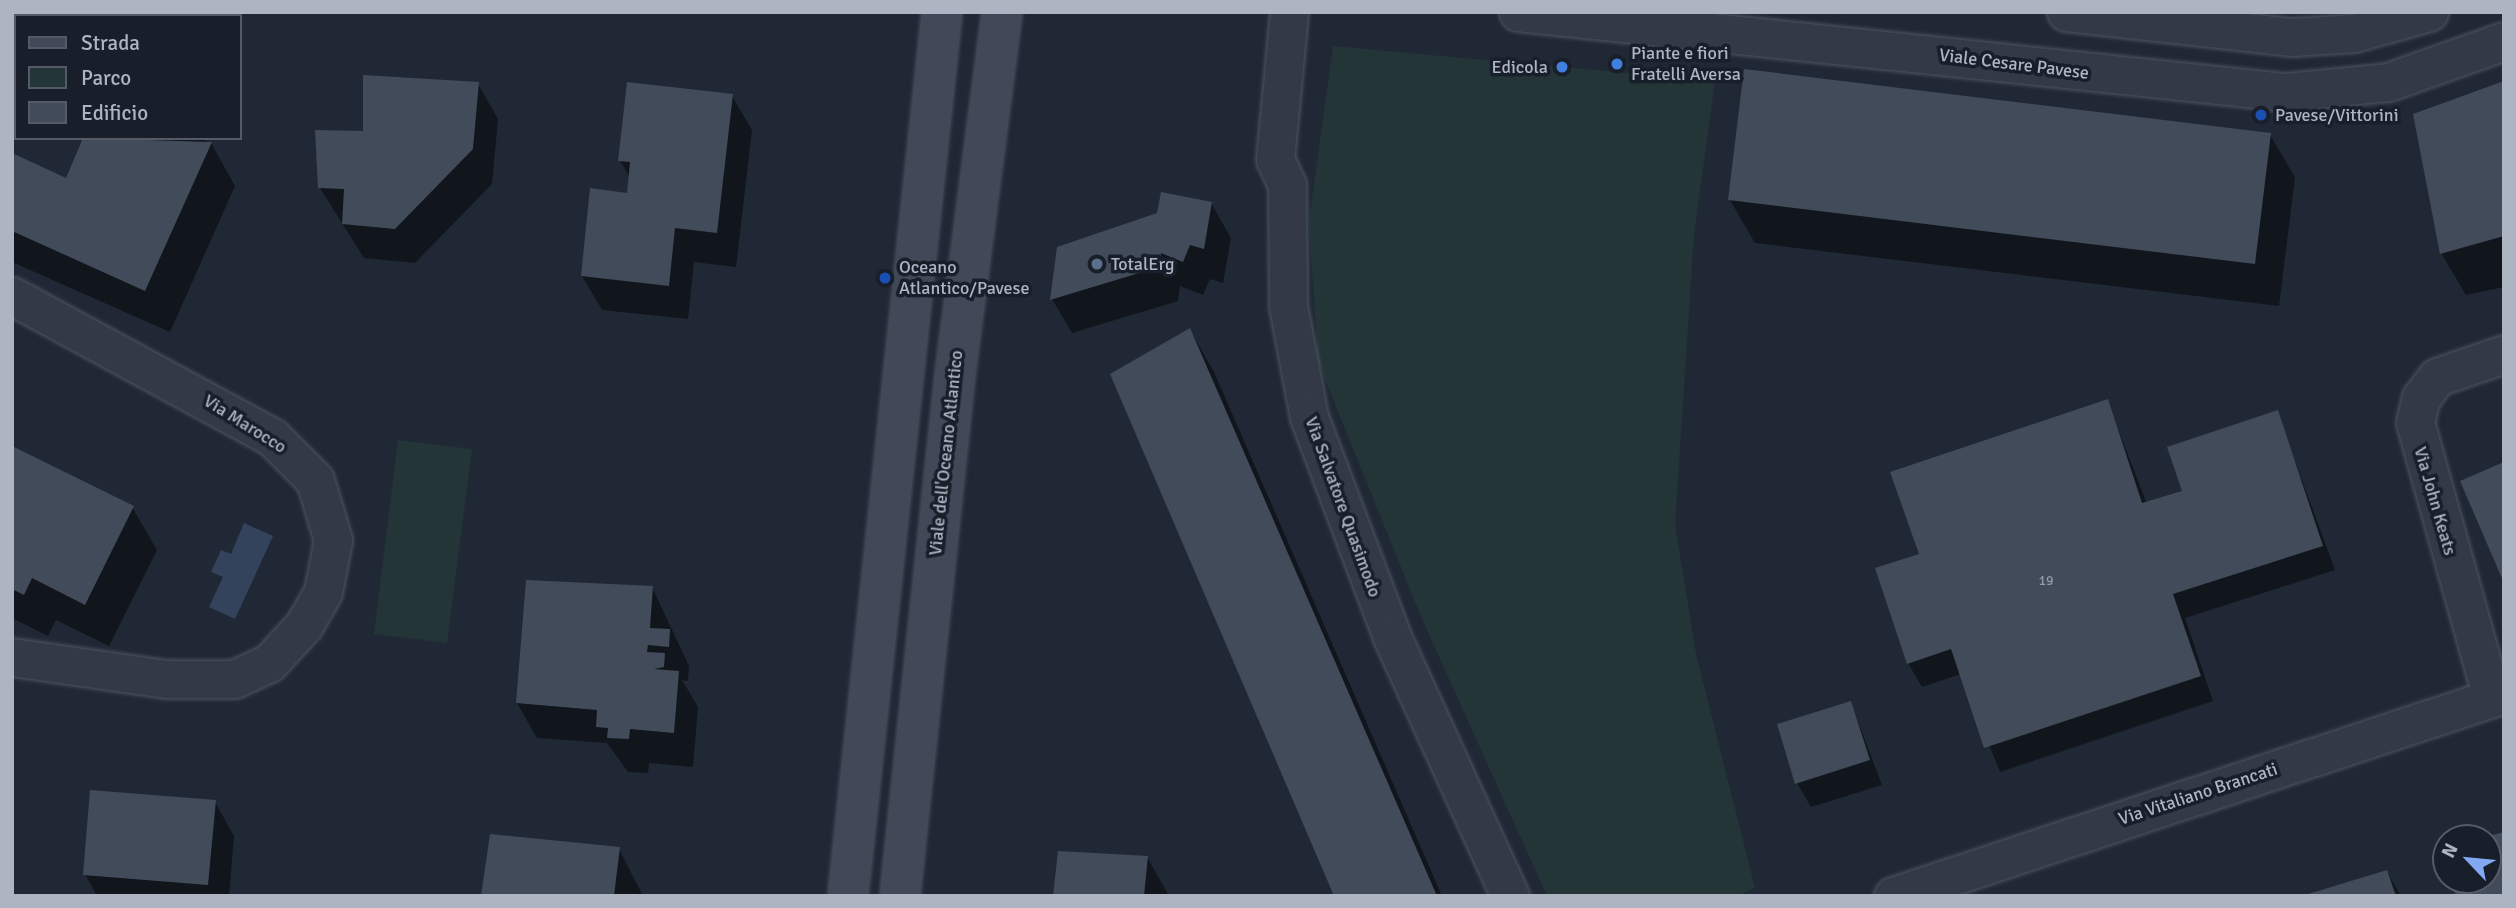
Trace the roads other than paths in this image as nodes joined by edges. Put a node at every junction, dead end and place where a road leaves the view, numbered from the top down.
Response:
1 (942, 12) edge
2 (1002, 12) edge
3 (1289, 12) edge
4 (1518, 12) edge
5 (2066, 12) edge
6 (2429, 12) edge
7 (2504, 41) edge
8 (12, 296) edge
9 (2504, 354) edge
10 (12, 657) edge
11 (2498, 696) edge
12 (848, 896) edge
13 (900, 896) edge
14 (1510, 896) edge
15 (1893, 896) edge

1 - 12 main road
2 - 13 main road, Viale dell'Oceano Atlantico
3 - 14 street, Via Salvatore Quasimodo
4 - 7 street, Viale Cesare Pavese
5 - 6 street
8 - 10 street, Via Marocco
9 - 11 street, Via John Keats
11 - 15 street, Via Vitaliano Brancati

